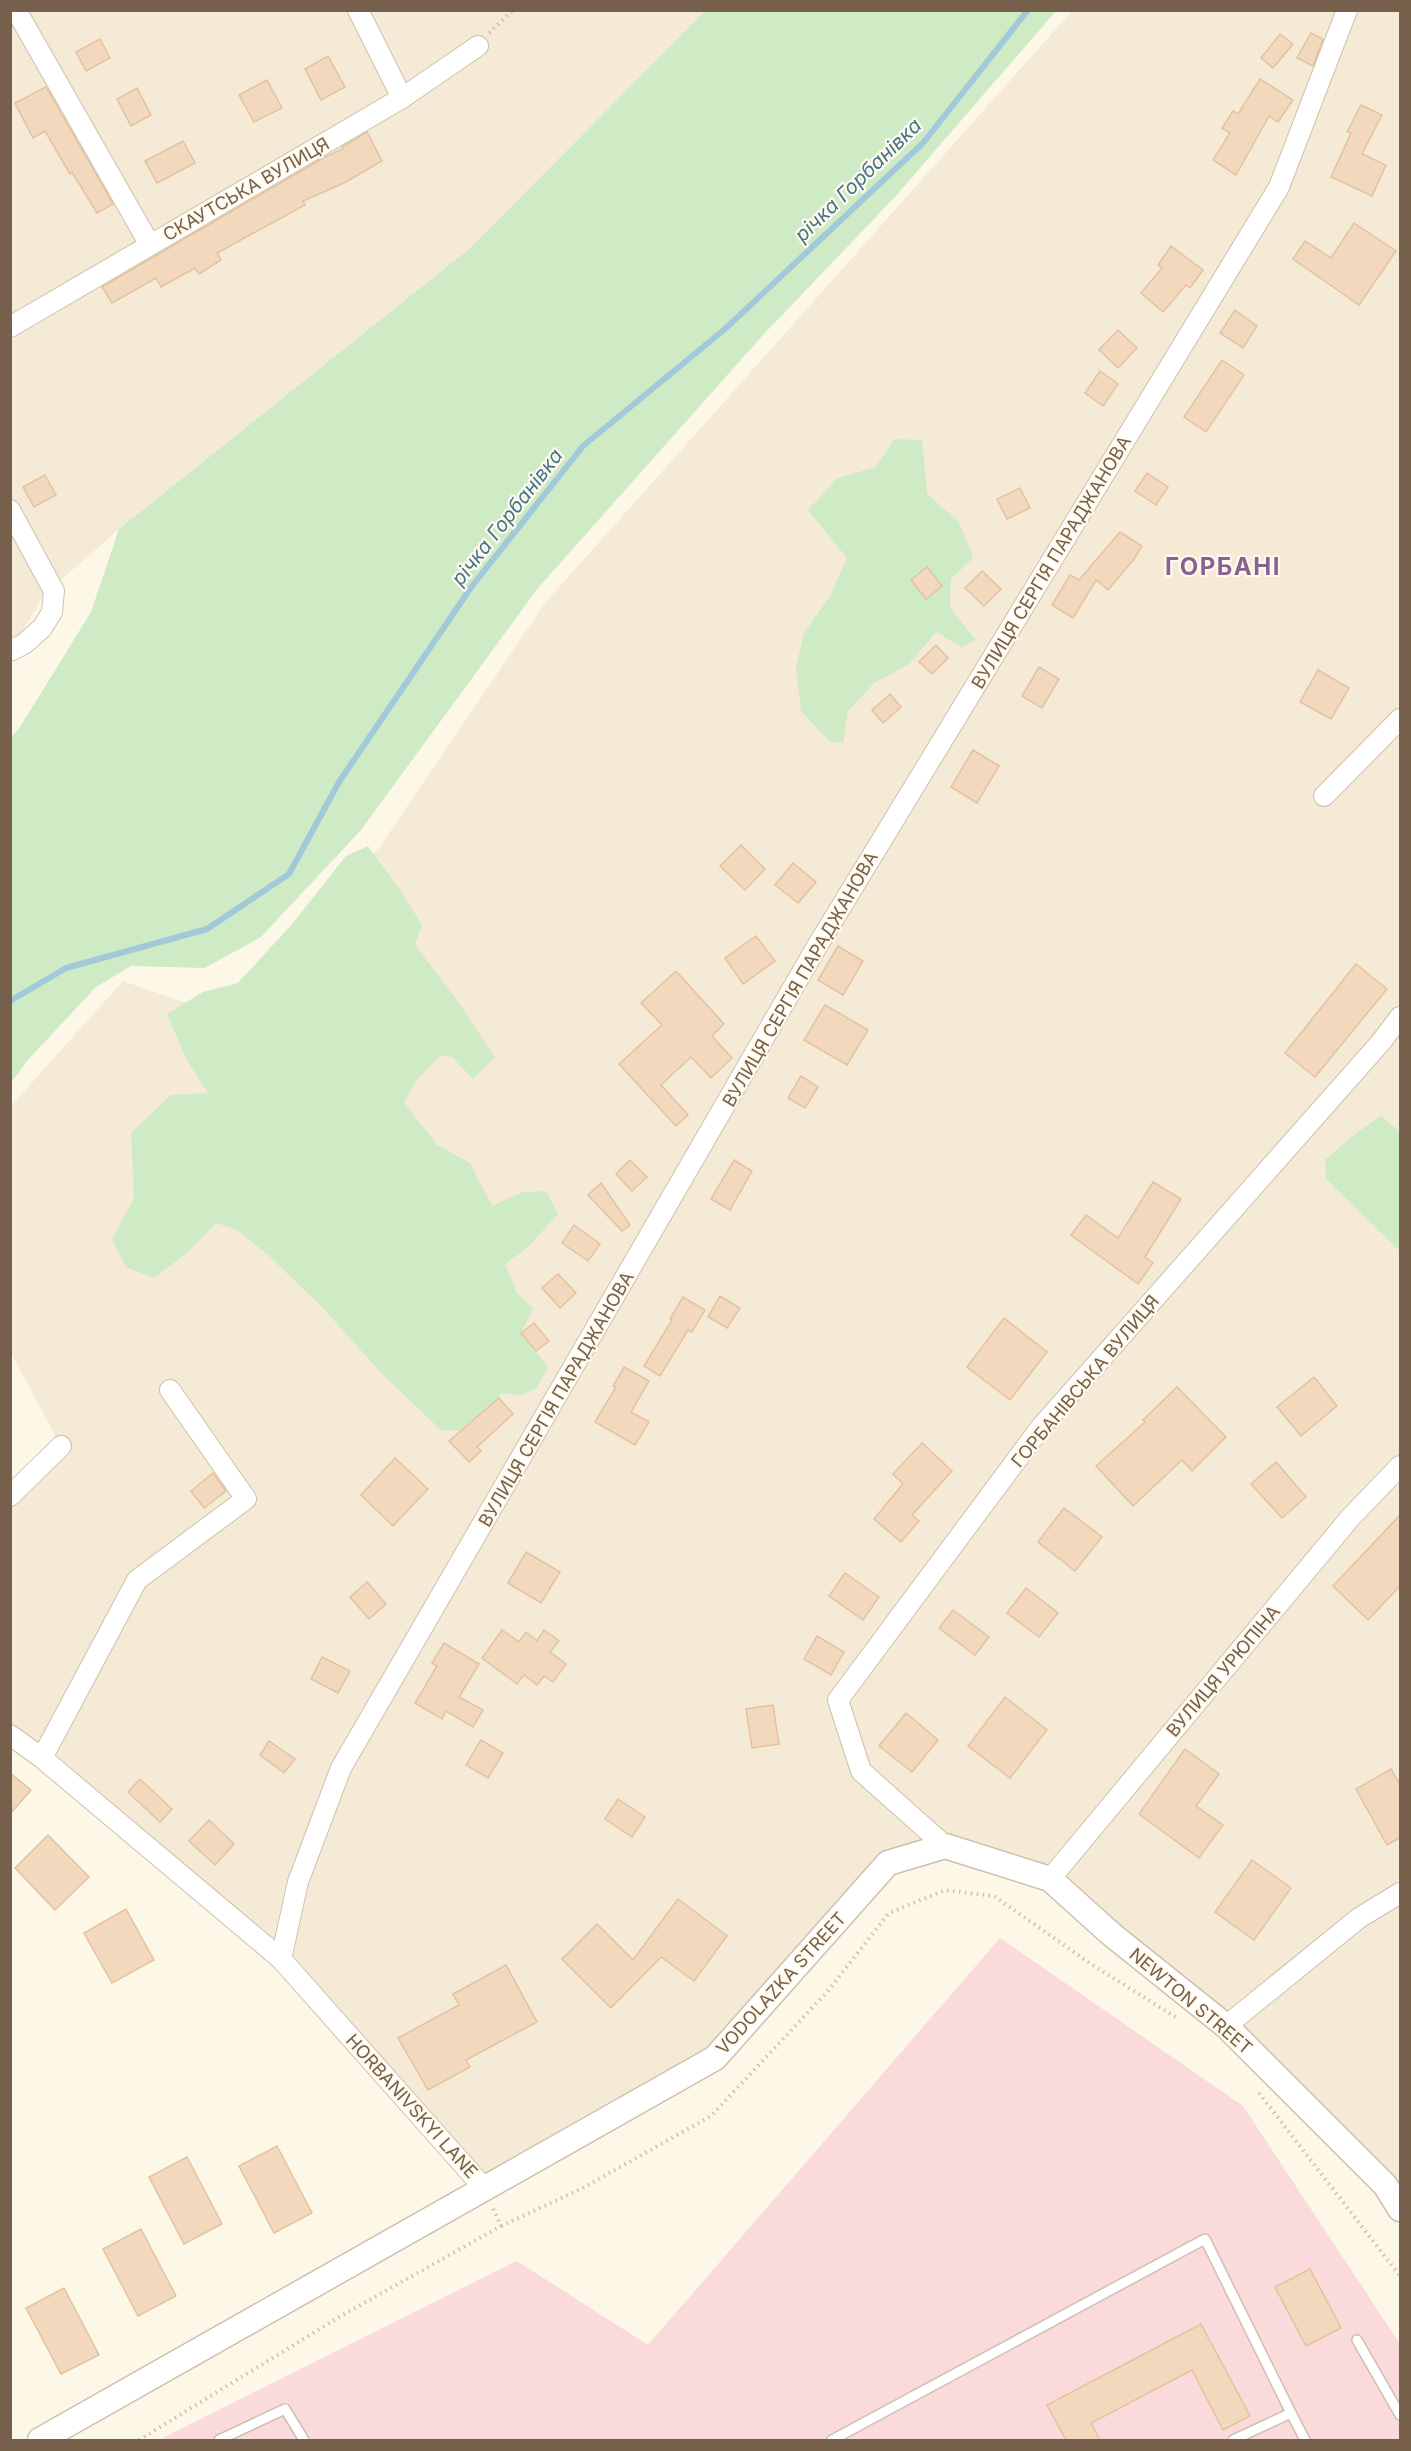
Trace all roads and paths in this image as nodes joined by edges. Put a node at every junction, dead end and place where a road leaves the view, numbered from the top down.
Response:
1 (16, 10) edge
2 (358, 10) edge
3 (513, 10) edge
4 (1347, 10) edge
5 (478, 46) joint
6 (402, 98) junction
7 (150, 245) junction
8 (10, 327) edge
9 (10, 510) edge
10 (17, 647) edge
11 (1401, 719) edge
12 (1324, 796) dead end
13 (1401, 1017) edge
14 (170, 1390) dead end
15 (61, 1446) dead end
16 (1401, 1466) edge
17 (10, 1496) edge
18 (10, 1735) edge
19 (42, 1758) junction
20 (945, 1846) junction
21 (1050, 1879) junction
22 (1401, 1893) edge
23 (281, 1959) junction
24 (1186, 2023) dead end
25 (1226, 2026) junction
26 (1252, 2084) dead end
27 (484, 2188) junction
28 (1401, 2209) edge
29 (501, 2226) junction
30 (1401, 2276) edge
31 (1357, 2340) dead end
32 (1292, 2413) junction
33 (1401, 2415) edge
34 (40, 2440) edge
35 (139, 2440) edge
36 (219, 2440) edge
37 (304, 2440) edge
38 (832, 2440) edge
39 (1233, 2440) edge
40 (1305, 2440) edge

1 - 7 street
2 - 6 street
3 - 5 path
4 - 23 street, ВУЛИЦЯ СЕРГІЯ ПАРАДЖАНОВА
5 - 6 street, СКАУТСЬКА ВУЛИЦЯ
6 - 7 street, СКАУТСЬКА ВУЛИЦЯ
7 - 8 street, СКАУТСЬКА ВУЛИЦЯ
9 - 10 street
11 - 12 street
13 - 20 street, ГОРБАНІВСЬКА ВУЛИЦЯ
14 - 19 street
15 - 17 street
16 - 21 street, ВУЛИЦЯ УРЮПІНА
18 - 19 street, HORBANIVSKYI LANE
19 - 23 street, HORBANIVSKYI LANE
20 - 21 street, NEWTON STREET
20 - 27 street, VODOLAZKA STREET
21 - 25 street, NEWTON STREET
22 - 25 street
23 - 27 street, HORBANIVSKYI LANE
24 - 29 path
25 - 28 street, NEWTON STREET
26 - 30 path
27 - 29 path
27 - 34 street, HORBANIVSKYI LANE
29 - 35 path
31 - 33 lane
32 - 38 lane
32 - 39 lane
32 - 40 lane
36 - 37 lane

